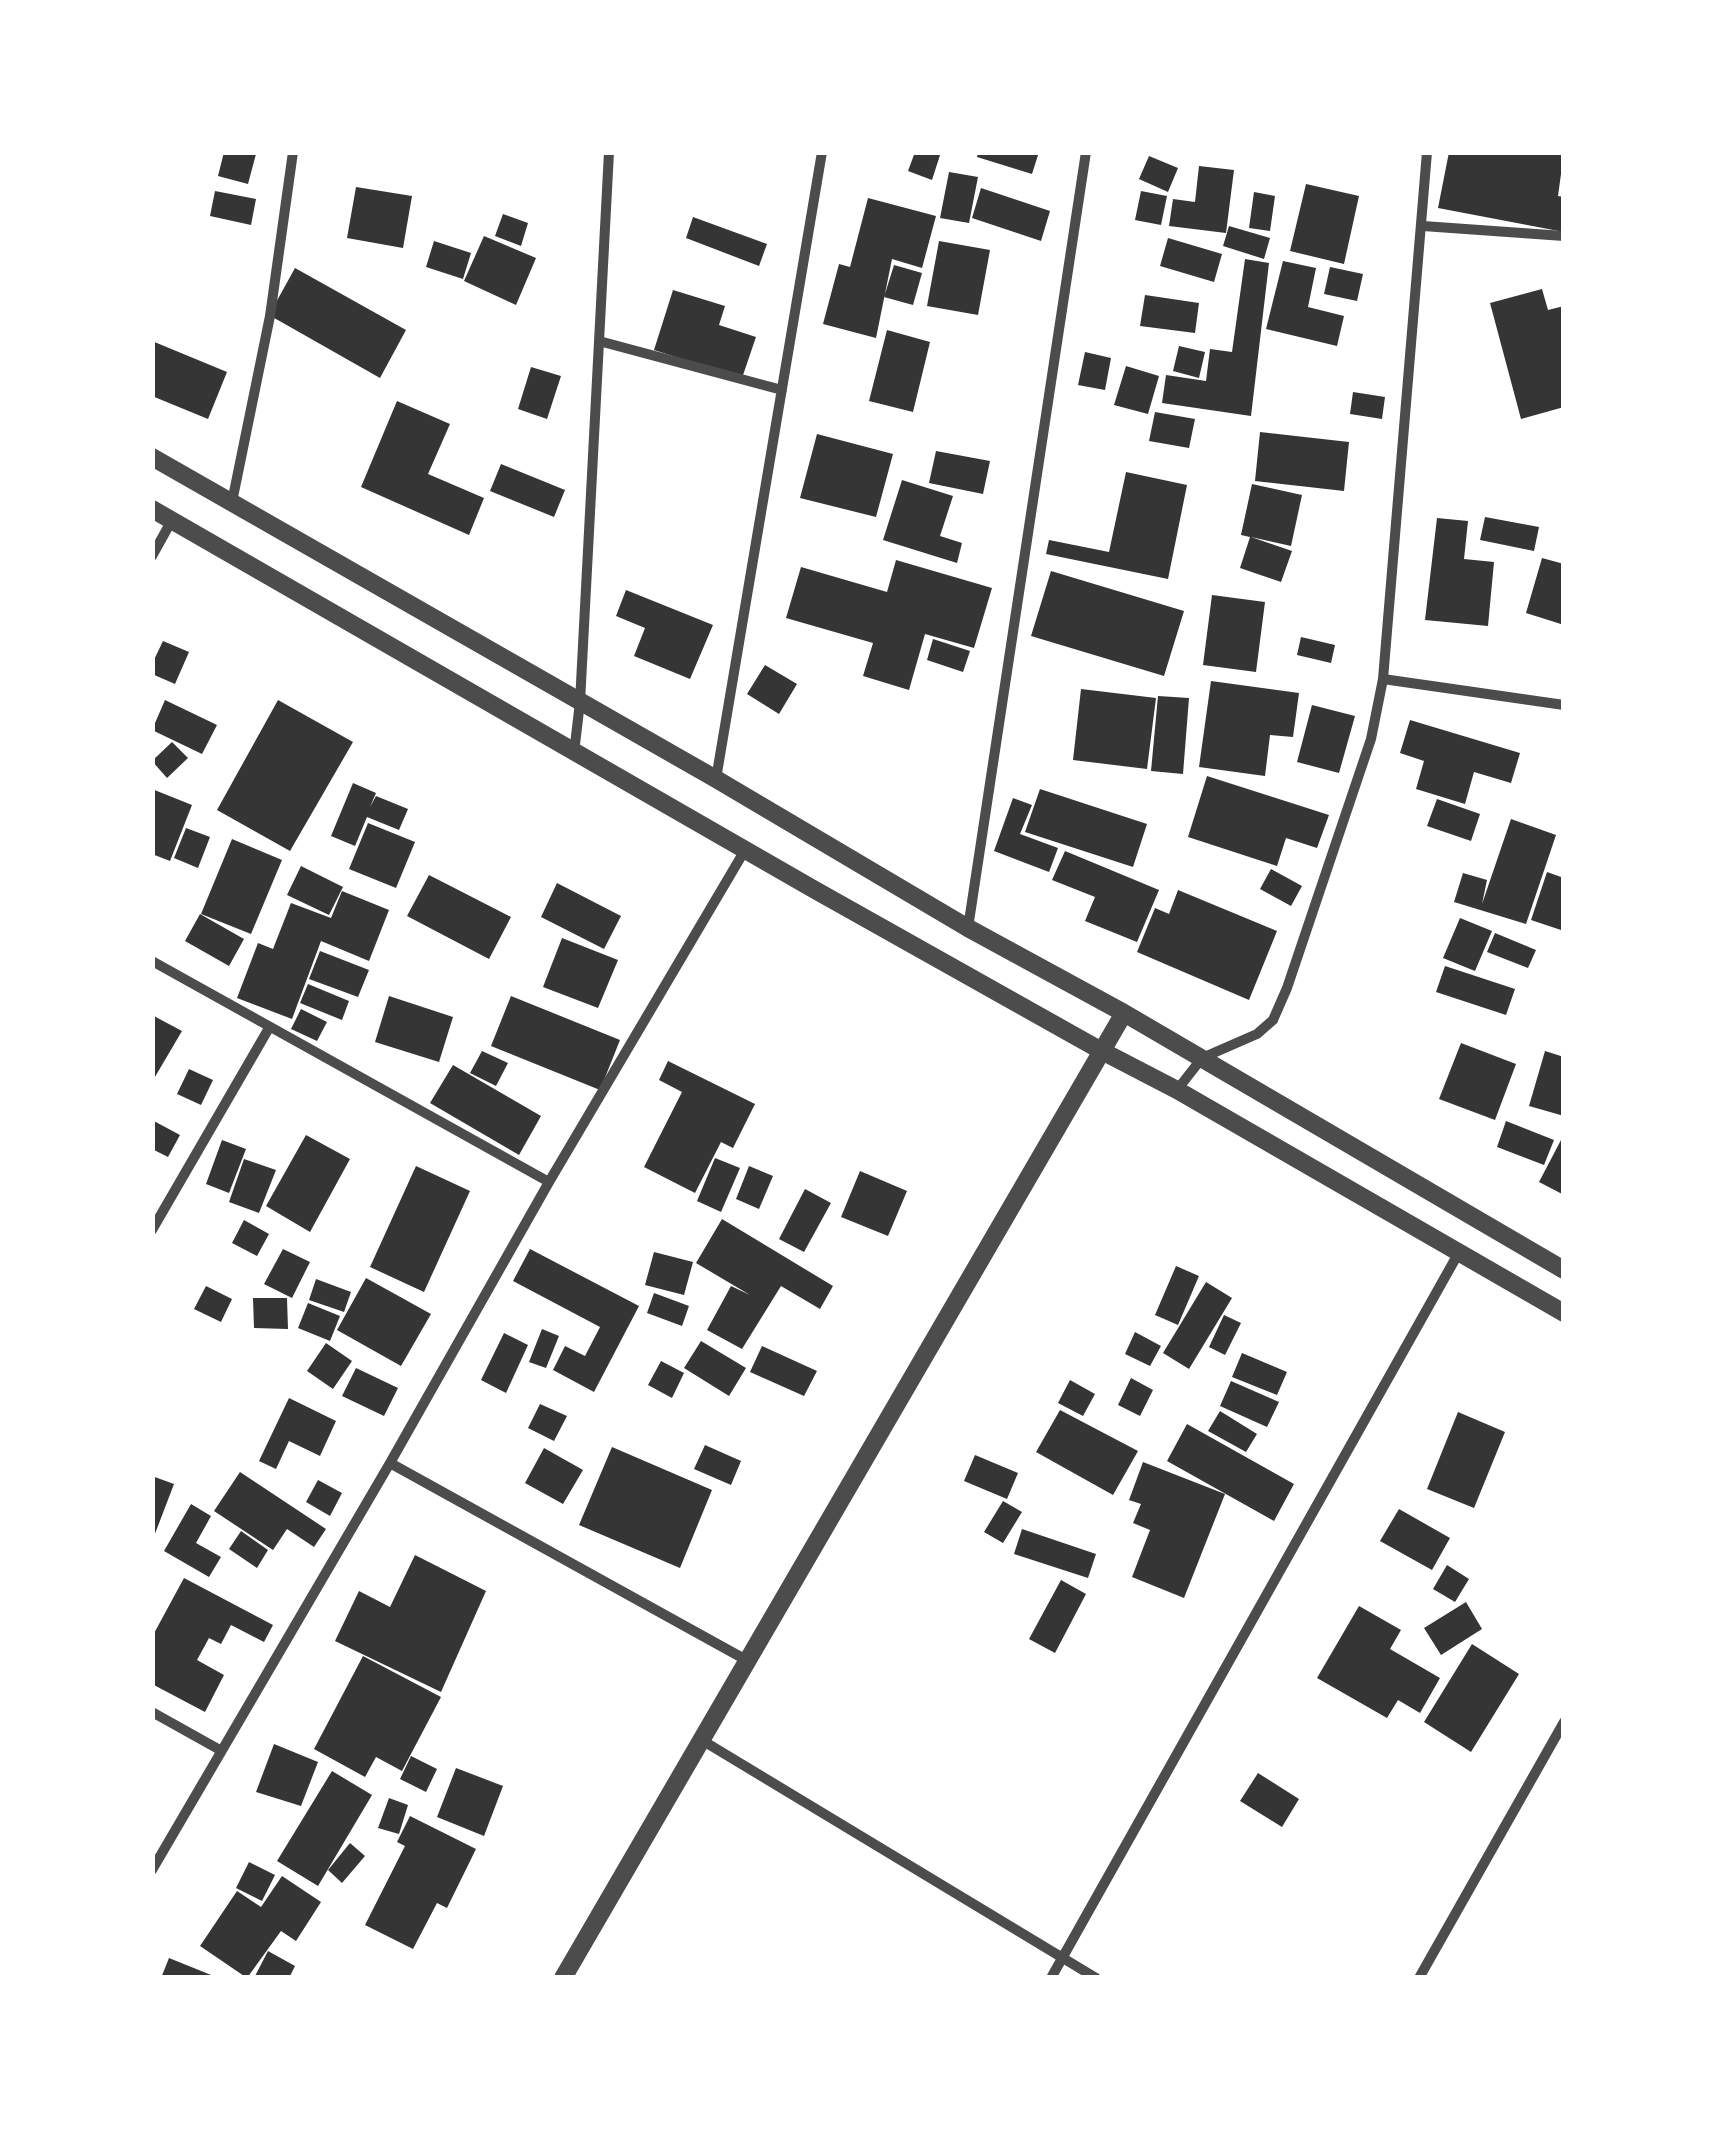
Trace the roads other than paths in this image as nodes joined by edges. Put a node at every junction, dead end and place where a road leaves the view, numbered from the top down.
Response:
1 (292, 152) edge
2 (608, 152) edge
3 (822, 152) edge
4 (1086, 152) edge
5 (1427, 152) edge
6 (1423, 226) junction
7 (1564, 236) edge
8 (598, 341) junction
9 (782, 390) junction
10 (152, 457) edge
11 (232, 502) junction
12 (152, 509) edge
13 (172, 520) junction
14 (152, 556) edge
15 (1384, 679) junction
16 (580, 702) junction
17 (1564, 705) edge
18 (574, 753) junction
19 (716, 779) junction
20 (745, 850) junction
21 (968, 928) junction
22 (152, 961) edge
23 (1124, 1012) junction
24 (269, 1028) junction
25 (1100, 1050) junction
26 (1202, 1058) junction
27 (1178, 1090) junction
28 (548, 1182) junction
29 (152, 1230) edge
30 (1458, 1254) junction
31 (1564, 1270) edge
32 (1564, 1313) edge
33 (390, 1463) junction
34 (749, 1662) junction
35 (152, 1712) edge
36 (1564, 1722) edge
37 (700, 1739) junction
38 (220, 1750) junction
39 (152, 1870) edge
40 (1061, 1958) junction
41 (564, 1978) edge
42 (1051, 1978) edge
43 (1096, 1978) edge
44 (1419, 1978) edge

1 - 11 street
2 - 8 street
3 - 9 street
4 - 21 street
5 - 6 street
6 - 7 street
6 - 15 street
8 - 9 street
8 - 16 street
9 - 19 street
10 - 11 street
11 - 16 street
12 - 13 street
13 - 14 street
13 - 18 street
15 - 17 street
15 - 26 street
16 - 18 street
16 - 19 street
18 - 20 street
19 - 21 street
20 - 25 street
20 - 28 street
21 - 23 street
22 - 24 street
23 - 25 street
23 - 26 street
24 - 28 street
24 - 29 street
25 - 27 street
25 - 34 street
26 - 27 street
26 - 31 street
27 - 30 street
28 - 33 street
30 - 32 street
30 - 40 street
33 - 34 street
33 - 38 street
34 - 37 street
35 - 38 street
36 - 44 street
37 - 40 street
37 - 41 street
38 - 39 street
40 - 42 street
40 - 43 street

